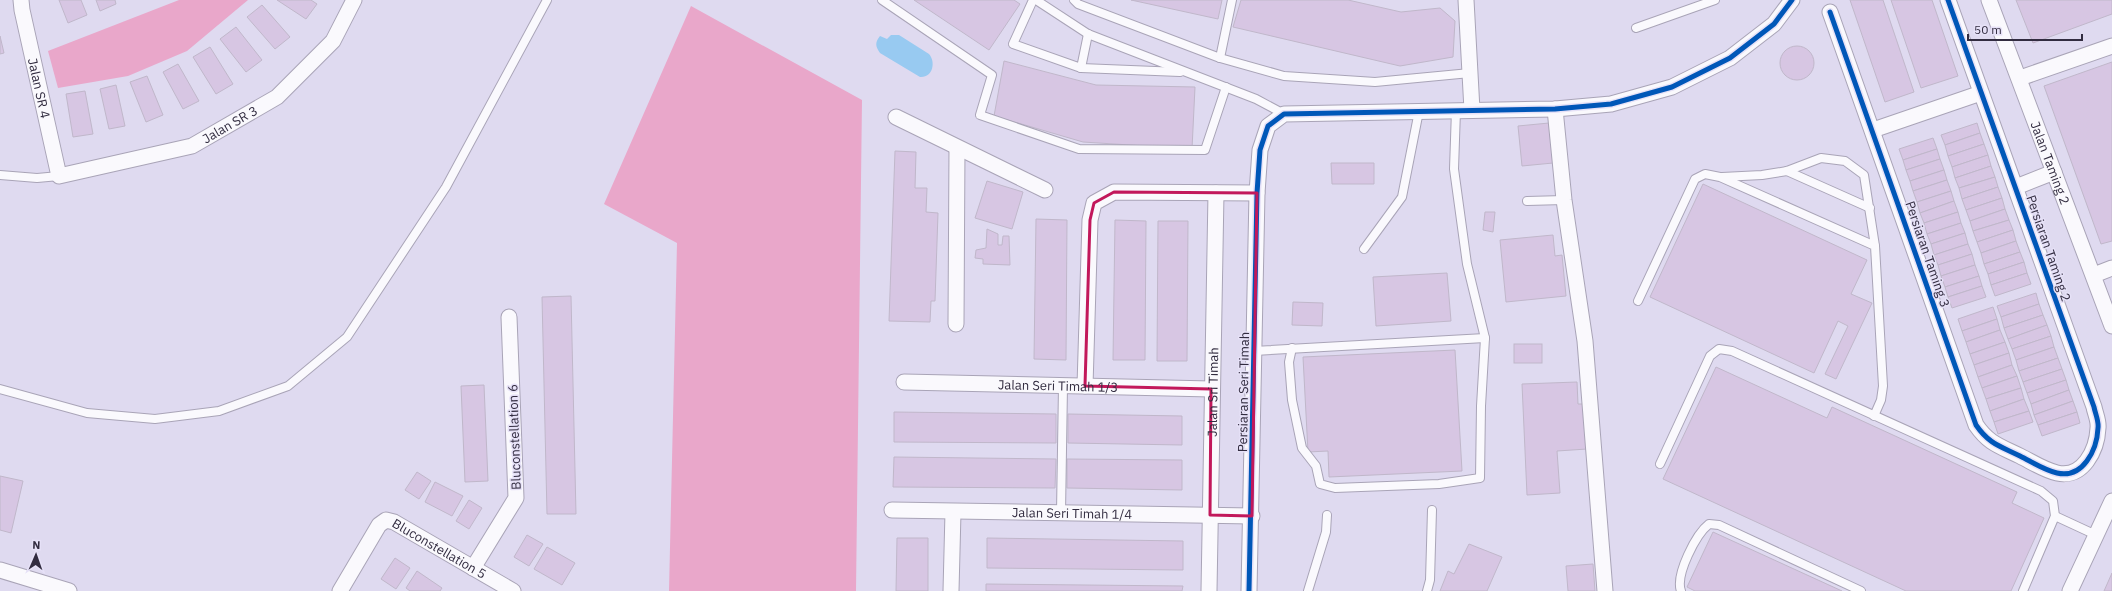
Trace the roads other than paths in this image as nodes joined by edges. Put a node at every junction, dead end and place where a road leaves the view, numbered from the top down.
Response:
1 (21, 0) edge
2 (354, 0) edge
3 (547, 0) edge
4 (882, 0) edge
5 (1033, 0) edge
6 (1036, 0) edge
7 (1074, 0) edge
8 (1232, 0) edge
9 (1466, 0) edge
10 (1715, 0) edge
11 (1792, 0) edge
12 (1948, 0) edge
13 (1989, 0) edge
14 (1830, 12) dead end
15 (1636, 28) dead end
16 (1088, 34) junction
17 (2112, 46) edge
18 (1220, 58) junction
19 (1081, 68) junction
20 (1187, 72) junction
21 (1470, 74) junction
22 (2020, 78) junction
23 (1226, 87) junction
24 (1981, 93) junction
25 (1555, 108) junction
26 (1456, 110) junction
27 (1472, 110) junction
28 (1419, 111) junction
29 (1284, 114) junction
30 (896, 117) dead end
31 (1873, 130) junction
32 (957, 148) junction
33 (1787, 171) junction
34 (2054, 172) junction
35 (0, 175) edge
36 (59, 176) junction
37 (1720, 177) junction
38 (2016, 187) junction
39 (1045, 190) dead end
40 (1216, 193) junction
41 (1257, 193) junction
42 (1564, 200) junction
43 (1527, 201) dead end
44 (1870, 208) junction
45 (1874, 246) junction
46 (1364, 249) dead end
47 (2112, 268) edge
48 (2094, 275) junction
49 (1638, 302) dead end
50 (509, 317) dead end
51 (956, 324) dead end
52 (2112, 326) edge
53 (1485, 338) junction
54 (1292, 348) junction
55 (1254, 351) junction
56 (904, 382) dead end
57 (1063, 386) junction
58 (1085, 386) junction
59 (0, 389) edge
60 (1212, 389) junction
61 (1874, 416) junction
62 (1660, 464) dead end
63 (2046, 469) joint
64 (2112, 501) edge
65 (892, 510) dead end
66 (1432, 510) dead end
67 (953, 512) junction
68 (1061, 513) junction
69 (1327, 515) dead end
70 (1210, 516) junction
71 (1252, 516) junction
72 (2055, 516) junction
73 (2096, 535) junction
74 (473, 568) junction
75 (0, 570) edge
76 (69, 591) edge
77 (340, 591) edge
78 (513, 591) edge
79 (951, 591) edge
80 (1209, 591) edge
81 (1249, 591) edge
82 (1308, 591) edge
83 (1427, 591) edge
84 (1605, 591) edge
85 (1681, 591) edge
86 (1861, 591) edge
87 (2023, 591) edge
88 (2070, 591) edge

1 - 36 street, Jalan SR 4
2 - 36 street, Jalan SR 3
3 - 59 lane
4 - 23 lane
5 - 19 lane
6 - 16 lane
7 - 18 lane
8 - 18 lane
9 - 21 street
10 - 15 lane
11 - 25 street
12 - 24 street, Persiaran Taming 2
13 - 22 street, Jalan Taming 2
14 - 31 street, Persiaran Taming 3
16 - 19 lane
16 - 20 lane
17 - 22 street
18 - 21 lane
19 - 20 lane
20 - 23 lane
21 - 27 street
22 - 34 street, Jalan Taming 2
23 - 29 lane
24 - 31 street
24 - 38 street, Persiaran Taming 2
25 - 27 street
25 - 42 street
26 - 27 street
26 - 28 street
26 - 53 lane
28 - 29 street
28 - 46 lane
29 - 41 street, Persiaran Seri Timah
30 - 32 street
31 - 63 street, Persiaran Taming 3
32 - 39 street
32 - 51 street
33 - 37 lane
33 - 44 lane
33 - 44 lane
34 - 38 street
34 - 48 street, Jalan Taming 2
35 - 36 lane
37 - 45 lane
37 - 49 lane
38 - 63 street, Persiaran Taming 2
40 - 41 street
40 - 58 street
40 - 60 street, Jalan Sri Timah
41 - 55 street, Persiaran Seri Timah
42 - 43 lane
42 - 84 street
44 - 45 lane
45 - 61 lane
47 - 48 street
48 - 52 street, Jalan Taming 2
50 - 74 street, Bluconstellation 6
53 - 54 lane
53 - 54 lane
54 - 55 lane
55 - 71 street, Persiaran Seri Timah
56 - 57 street, Jalan Seri Timah 1/3
57 - 58 street, Jalan Seri Timah 1/3
57 - 68 lane
58 - 60 street, Jalan Seri Timah 1/3
60 - 70 street, Jalan Sri Timah
61 - 62 lane
61 - 72 lane
64 - 73 street
65 - 67 street, Jalan Seri Timah 1/4
66 - 83 lane
67 - 68 street, Jalan Seri Timah 1/4
67 - 79 street
68 - 70 street, Jalan Seri Timah 1/4
69 - 82 lane
70 - 71 street, Jalan Seri Timah 1/4
70 - 80 street, Jalan Sri Timah
71 - 81 street, Persiaran Seri Timah
72 - 73 lane
72 - 87 lane
73 - 88 street
74 - 77 street, Bluconstellation 5
74 - 78 street, Bluconstellation 5
75 - 76 street
85 - 86 lane

